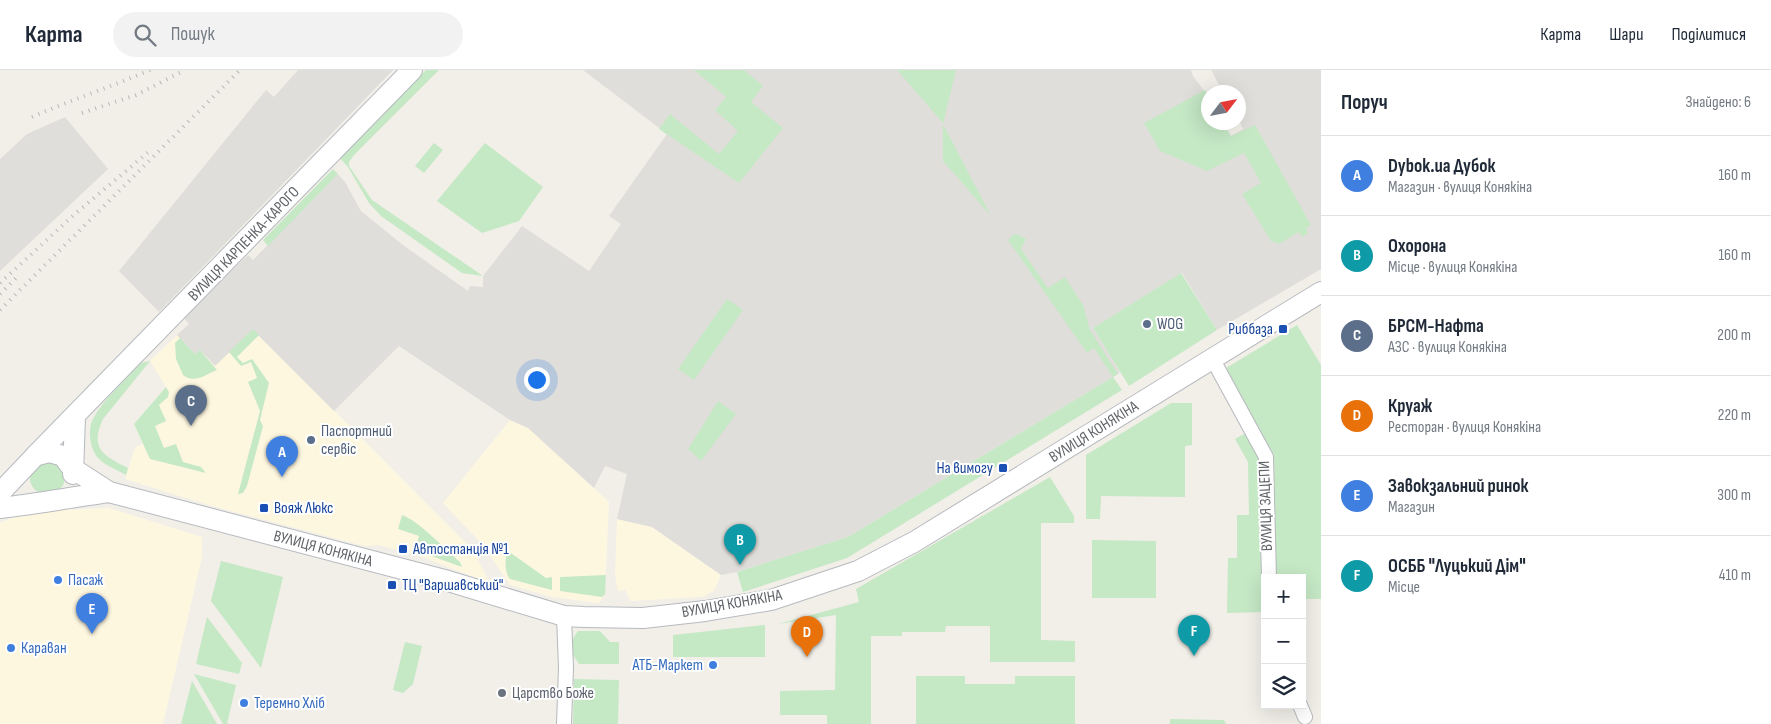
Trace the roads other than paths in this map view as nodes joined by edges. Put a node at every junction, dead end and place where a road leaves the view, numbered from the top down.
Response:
1 (412, 70) edge
2 (1321, 292) edge
3 (1212, 358) junction
4 (75, 416) junction
5 (31, 460) junction
6 (72, 468) junction
7 (109, 492) junction
8 (0, 493) edge
9 (56, 500) junction
10 (0, 508) edge
11 (1269, 574) edge
12 (564, 616) junction
13 (564, 724) edge

1 - 4 main road, ВУЛИЦЯ КАРПЕНКА-КАРОГО
2 - 3 main road, ВУЛИЦЯ КОНЯКІНА
3 - 11 street, ВУЛИЦЯ ЗАЦЕПИ
3 - 12 main road, ВУЛИЦЯ КОНЯКІНА
4 - 5 main road, ВУЛИЦЯ КАРПЕНКА-КАРОГО
4 - 6 main road
5 - 6 main road
5 - 8 main road, ВУЛИЦЯ КАРПЕНКА-КАРОГО
5 - 9 main road
6 - 7 main road
6 - 9 main road
7 - 9 main road
7 - 12 main road, ВУЛИЦЯ КОНЯКІНА
9 - 10 main road
12 - 13 street

